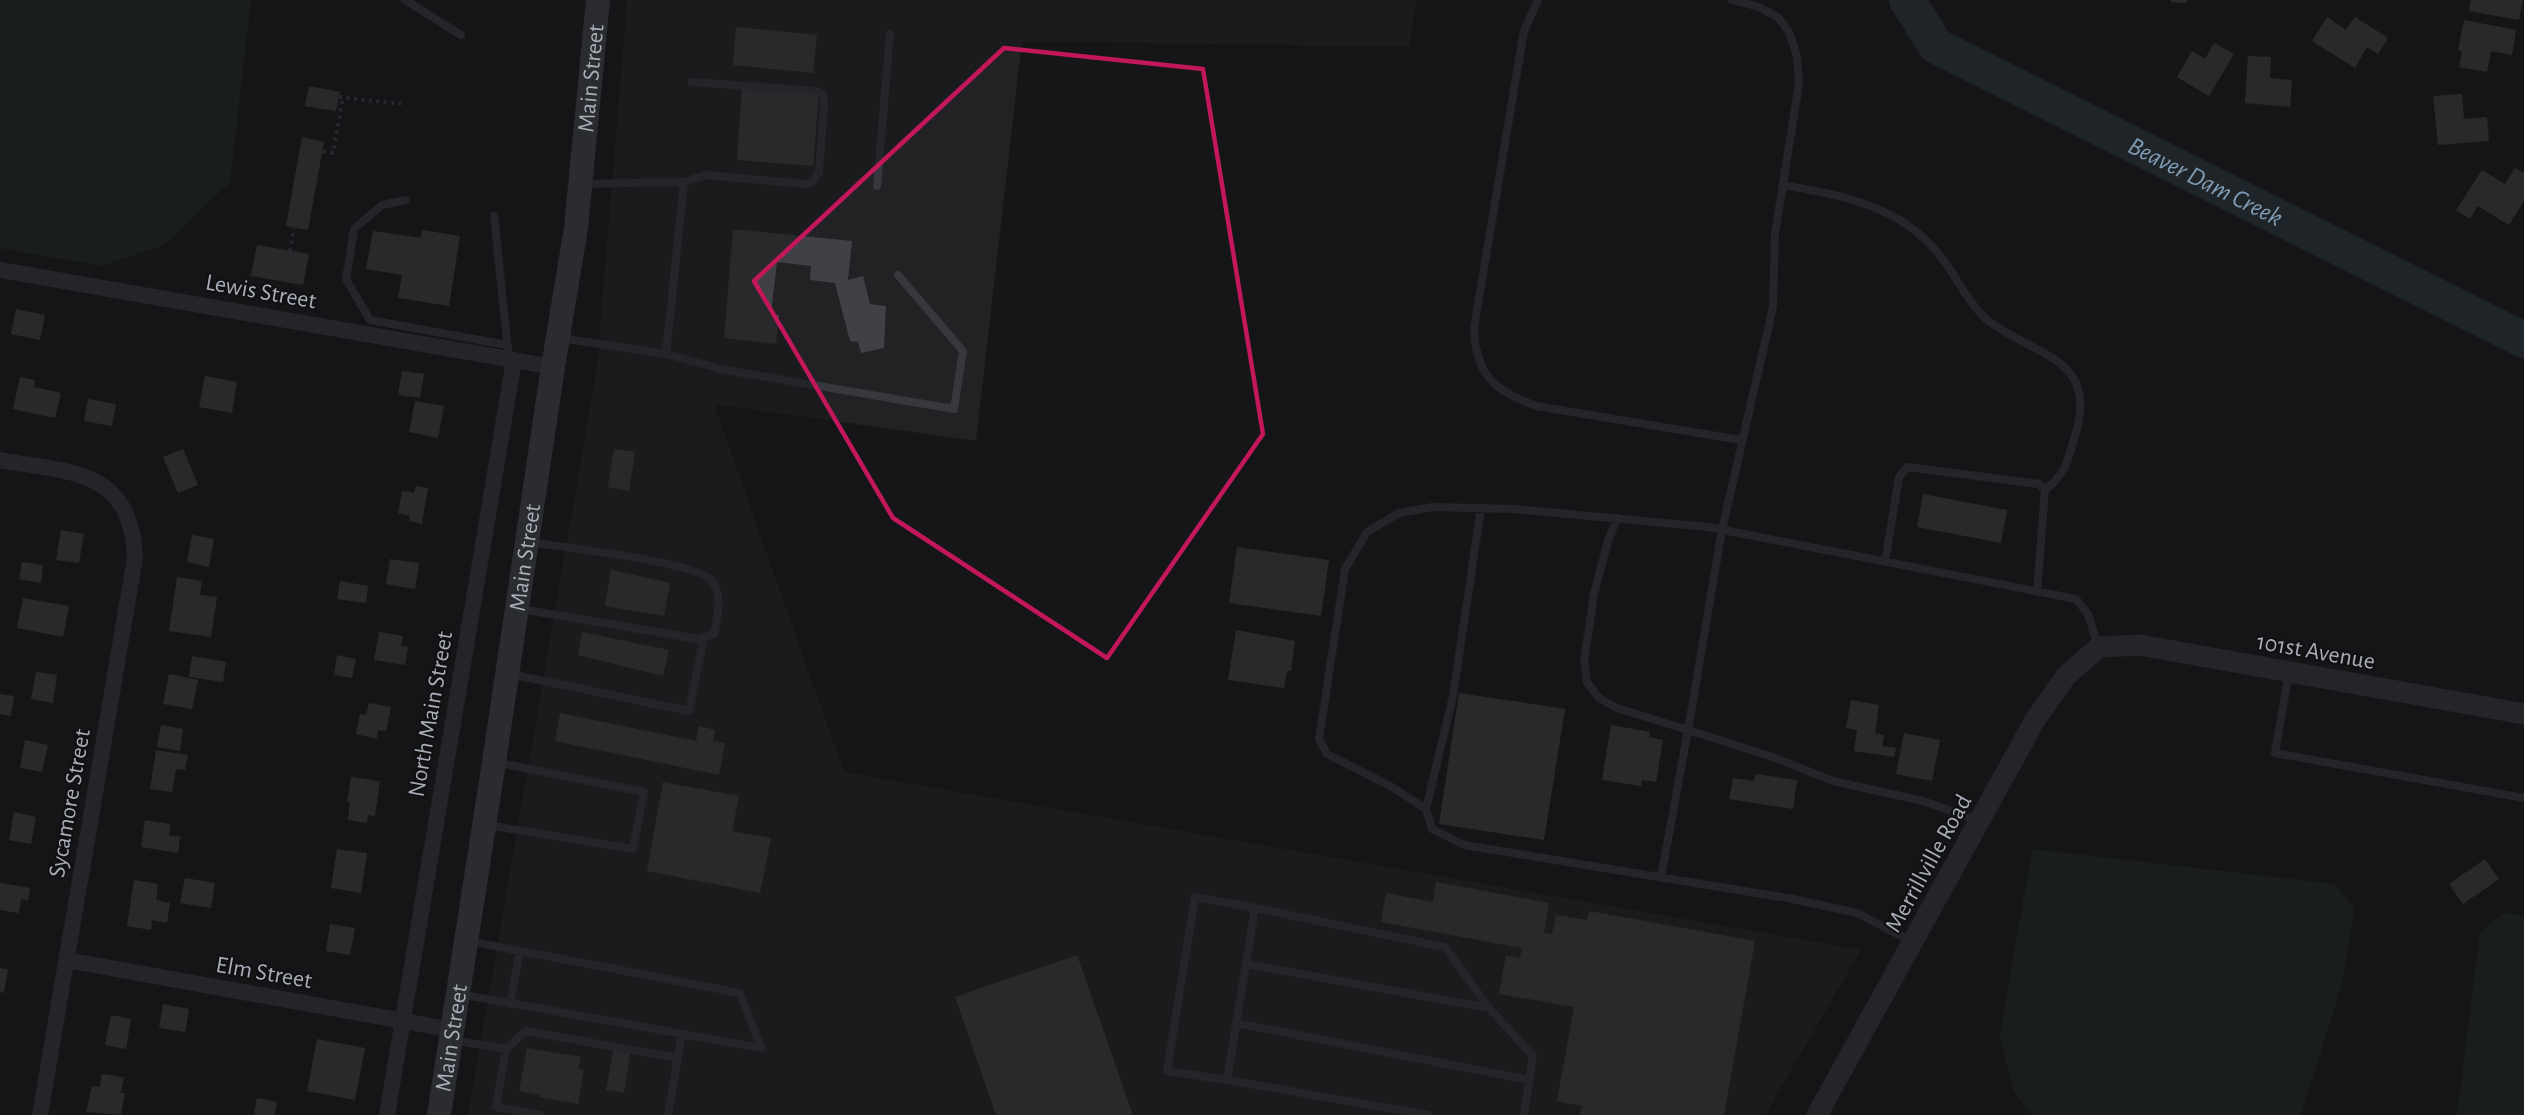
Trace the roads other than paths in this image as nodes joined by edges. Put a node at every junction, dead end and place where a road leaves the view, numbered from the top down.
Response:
1 (405, 0) edge
2 (598, 0) edge
3 (1538, 0) edge
4 (1732, 0) edge
5 (461, 34) dead end
6 (890, 34) dead end
7 (692, 82) dead end
8 (684, 182) junction
9 (580, 184) junction
10 (1783, 185) junction
11 (877, 186) dead end
12 (406, 200) dead end
13 (495, 216) dead end
14 (0, 270) edge
15 (898, 275) dead end
16 (558, 338) junction
17 (510, 354) junction
18 (666, 354) junction
19 (553, 367) junction
20 (1741, 440) junction
21 (0, 460) edge
22 (2045, 490) junction
23 (1481, 508) junction
24 (1617, 518) junction
25 (1722, 530) junction
26 (527, 541) junction
27 (1885, 562) junction
28 (2037, 592) junction
29 (517, 608) junction
30 (704, 637) junction
31 (2099, 647) junction
32 (2289, 672) junction
33 (507, 673) junction
34 (2524, 714) edge
35 (1688, 729) junction
36 (494, 762) junction
37 (2524, 798) edge
38 (1426, 809) junction
39 (1980, 821) junction
40 (484, 824) junction
41 (1661, 878) junction
42 (1255, 908) junction
43 (466, 941) junction
44 (1914, 942) junction
45 (520, 951) junction
46 (67, 960) junction
47 (1246, 964) junction
48 (458, 994) junction
49 (510, 1004) junction
50 (1489, 1008) junction
51 (402, 1021) junction
52 (1236, 1023) junction
53 (682, 1034) junction
54 (452, 1035) junction
55 (506, 1049) junction
56 (677, 1058) junction
57 (1227, 1080) junction
58 (1529, 1080) junction
59 (40, 1115) edge
60 (387, 1115) edge
61 (439, 1115) edge
62 (540, 1115) edge
63 (668, 1115) edge
64 (1428, 1115) edge
65 (1524, 1115) edge
66 (1817, 1115) edge

1 - 5 lane
2 - 9 main road, Main Street
3 - 20 lane
4 - 10 lane
6 - 11 lane
7 - 8 lane
8 - 9 lane
8 - 18 lane
9 - 16 main road, Main Street
10 - 20 lane
10 - 22 lane
12 - 17 lane
13 - 17 lane
14 - 17 street, Lewis Street
15 - 18 lane
16 - 18 lane
16 - 19 main road, Main Street
17 - 19 street
17 - 51 street, North Main Street
19 - 26 main road, Main Street
20 - 25 lane
21 - 46 street, Sycamore Street
22 - 27 lane
22 - 28 lane
23 - 24 lane
23 - 38 lane
23 - 38 lane
24 - 25 lane
24 - 35 lane
25 - 27 lane
25 - 35 lane
26 - 29 main road, Main Street
26 - 30 lane
27 - 28 lane
28 - 31 lane
29 - 30 lane
29 - 33 main road, Main Street
30 - 33 lane
31 - 32 street, 101st Avenue
31 - 39 street, Merrillville Road
32 - 34 street, 101st Avenue
32 - 37 lane
33 - 36 main road, Main Street
35 - 39 lane
35 - 41 lane
36 - 40 main road, Main Street
36 - 40 lane
38 - 41 lane
39 - 44 street, Merrillville Road
40 - 43 main road, Main Street
41 - 44 lane
42 - 47 lane
42 - 50 lane
42 - 57 lane
43 - 45 lane
43 - 48 main road, Main Street
44 - 66 street, Merrillville Road
45 - 49 lane
45 - 53 lane
46 - 51 street, Elm Street
46 - 59 street, Sycamore Street
47 - 50 lane
47 - 52 lane
48 - 49 lane
48 - 54 main road, Main Street
49 - 53 lane
50 - 58 lane
51 - 54 street, Elm Street
51 - 60 street, North Main Street
52 - 57 lane
52 - 58 lane
53 - 56 lane
54 - 55 lane
54 - 61 main road, Main Street
55 - 56 lane
55 - 62 lane
56 - 63 lane
57 - 64 lane
58 - 65 lane

